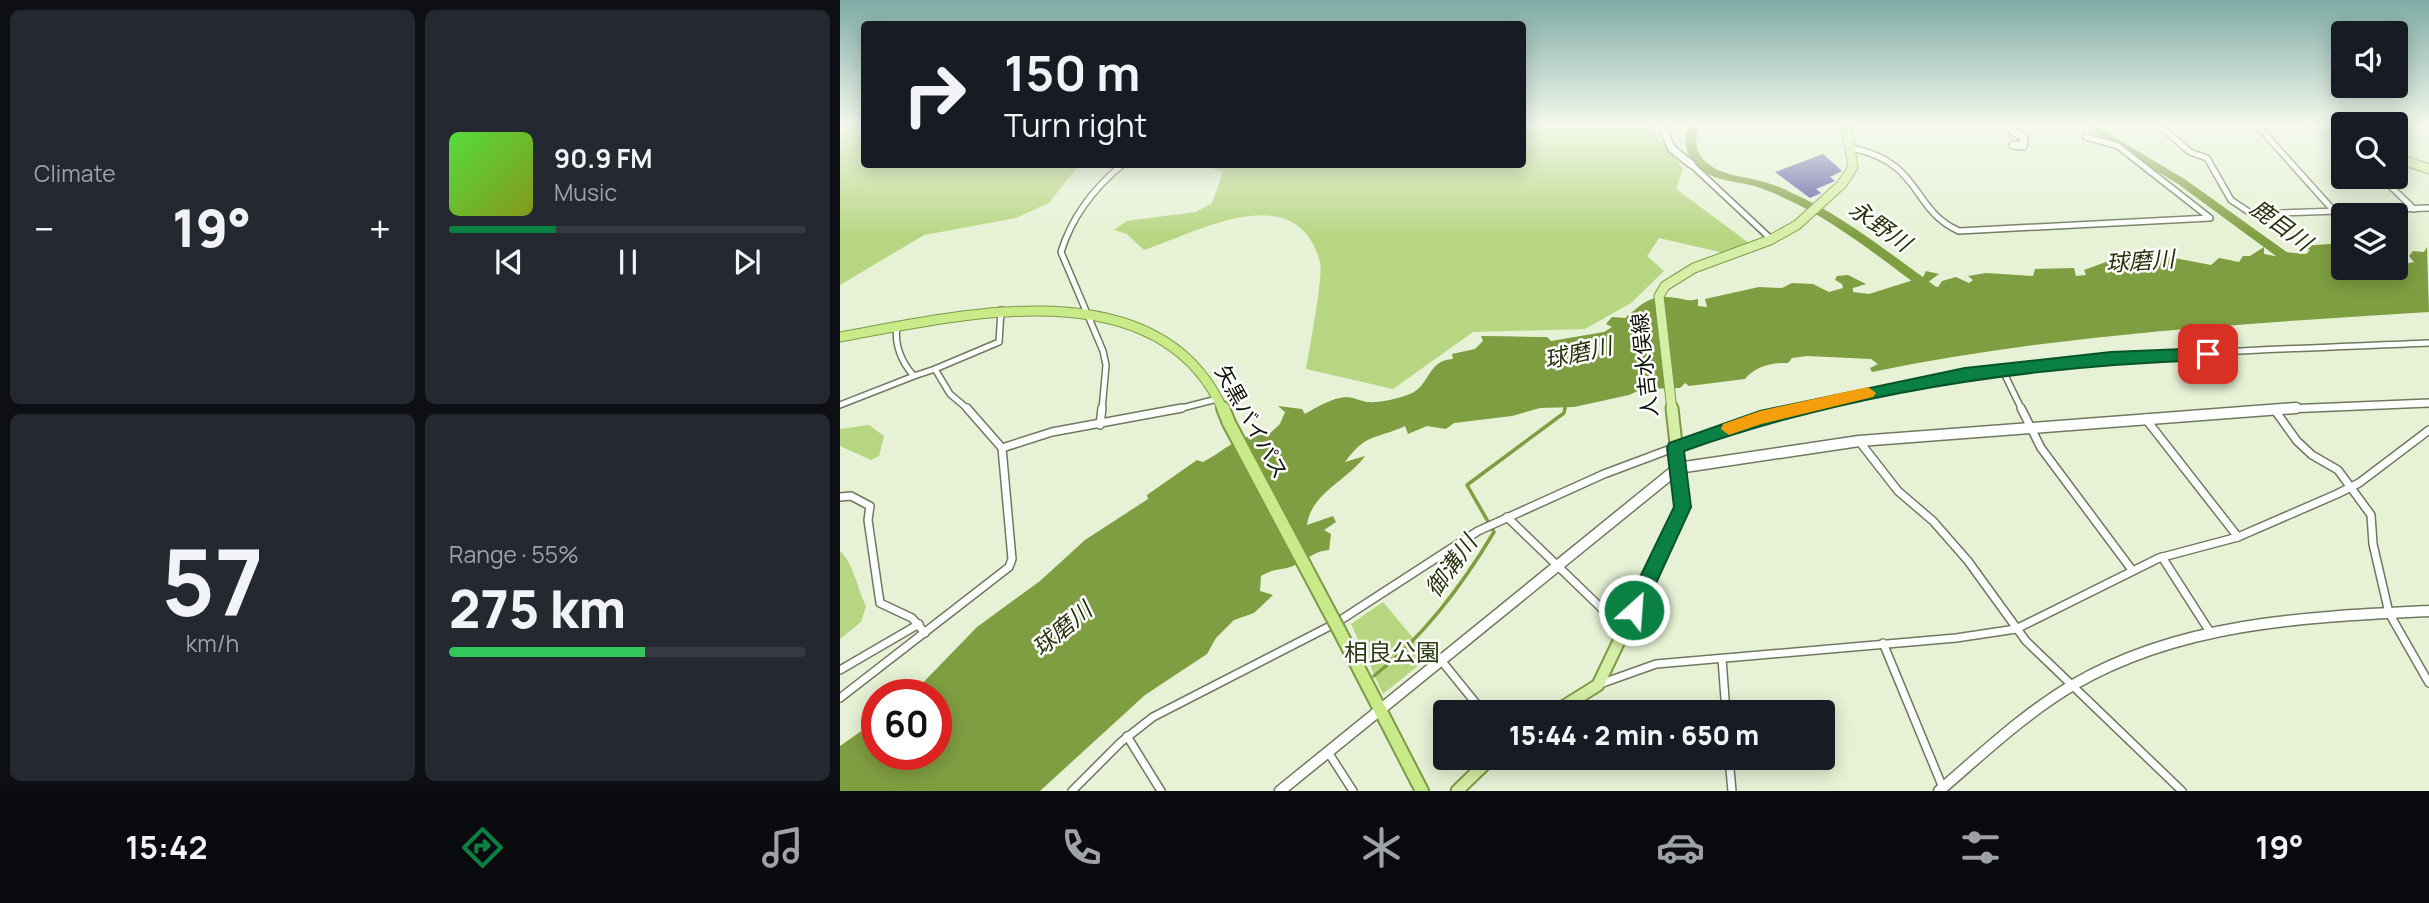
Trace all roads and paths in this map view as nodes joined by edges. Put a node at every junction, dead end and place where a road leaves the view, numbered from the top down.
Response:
1 (1688, 162) edge
2 (1853, 162) edge
3 (1888, 162) edge
4 (2138, 162) edge
5 (2209, 162) edge
6 (2290, 162) edge
7 (2408, 162) edge
8 (1691, 164) joint
9 (1119, 168) edge
10 (2429, 169) edge
11 (2393, 189) edge
12 (2331, 208) edge
13 (2429, 208) edge
14 (2408, 209) edge
15 (2414, 209) junction
16 (2331, 211) edge
17 (1771, 239) junction
18 (1001, 310) junction
19 (1085, 315) junction
20 (897, 327) junction
21 (840, 337) edge
22 (2429, 343) edge
23 (935, 369) junction
24 (2002, 369) junction
25 (914, 376) junction
26 (1219, 399) junction
27 (2429, 403) edge
28 (840, 405) edge
29 (2274, 409) junction
30 (2145, 418) junction
31 (1100, 425) junction
32 (2031, 426) junction
33 (2429, 430) edge
34 (1859, 441) junction
35 (1675, 446) junction
36 (1002, 448) junction
37 (1678, 468) junction
38 (2350, 486) junction
39 (840, 498) edge
40 (1507, 517) junction
41 (2238, 537) junction
42 (2162, 557) junction
43 (1555, 564) junction
44 (2132, 570) junction
45 (2429, 611) edge
46 (2389, 613) junction
47 (919, 624) junction
48 (2016, 629) junction
49 (1624, 630) junction
50 (2210, 632) junction
51 (925, 633) junction
52 (1883, 643) junction
53 (1440, 659) junction
54 (1722, 659) junction
55 (840, 670) edge
56 (2429, 683) edge
57 (1598, 685) junction
58 (2073, 685) junction
59 (840, 698) edge
60 (1473, 700) edge
61 (1574, 700) edge
62 (1725, 700) edge
63 (1377, 710) junction
64 (1127, 736) junction
65 (1328, 752) junction
66 (1479, 770) edge
67 (1730, 770) edge
68 (1941, 790) edge
69 (1072, 791) edge
70 (1161, 791) edge
71 (1280, 791) edge
72 (1353, 791) edge
73 (1422, 791) edge
74 (1457, 791) edge
75 (1732, 791) edge
76 (2182, 791) edge

1 - 8 street
2 - 17 main road, 人吉水俣線
3 - 4 street
5 - 16 street
6 - 12 street
7 - 10 main road
8 - 17 street
9 - 19 street
11 - 15 street
13 - 15 street
14 - 15 street
17 - 35 main road, 人吉水俣線
18 - 19 highway, 矢黒バイパス
18 - 20 highway, 矢黒バイパス
18 - 23 street
19 - 26 highway, 矢黒バイパス
19 - 31 street
20 - 21 highway, 矢黒バイパス
20 - 25 street
22 - 24 street
23 - 25 street
23 - 36 street
24 - 32 street
24 - 35 street
25 - 28 street
26 - 31 street
26 - 63 highway, 矢黒バイパス, bridge
27 - 29 street
29 - 30 street
29 - 38 street
30 - 32 street
30 - 41 street
31 - 36 street
32 - 34 street
32 - 44 street
33 - 38 street
34 - 37 street
34 - 48 street
35 - 37 main road, 人吉水俣線
35 - 40 street
36 - 51 street
37 - 43 street
37 - 49 main road, 人吉水俣線
38 - 41 street
38 - 46 street
39 - 47 street
40 - 43 street
40 - 64 street
41 - 42 street
42 - 44 street
42 - 50 street
43 - 49 street
43 - 53 street
44 - 48 street
45 - 46 street
46 - 50 street
46 - 56 street
47 - 51 street
47 - 55 street
48 - 52 street
48 - 58 street
49 - 57 main road, 人吉水俣線
50 - 58 street
51 - 59 street
52 - 54 street
52 - 68 street
53 - 60 street
53 - 63 street
54 - 57 street
54 - 62 street
57 - 61 main road
58 - 68 street
58 - 76 street
63 - 65 street
63 - 73 highway, 矢黒バイパス
64 - 69 street
64 - 70 street
65 - 71 street
65 - 72 street
66 - 74 main road
67 - 75 street

